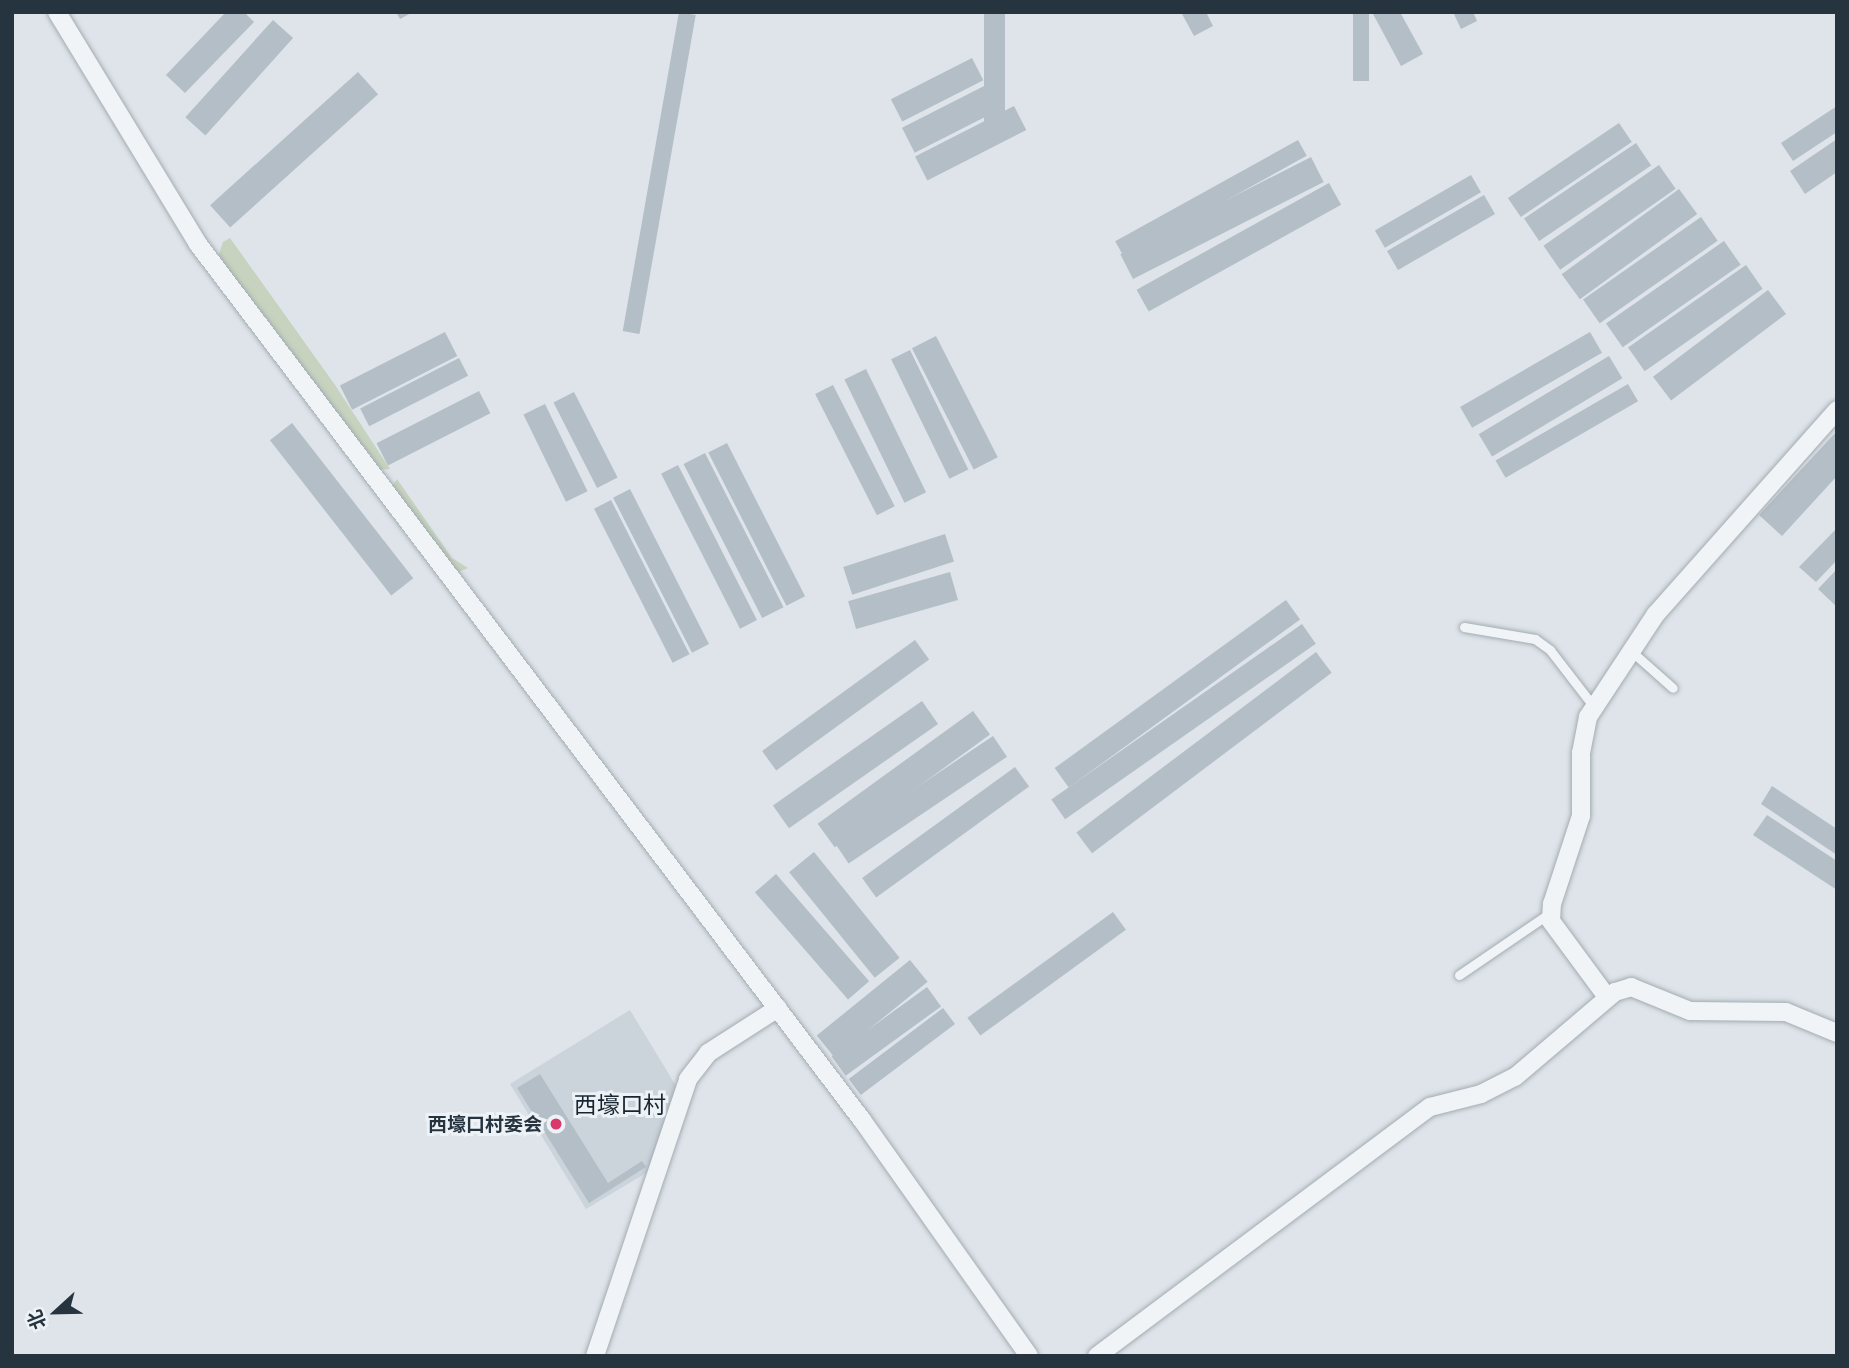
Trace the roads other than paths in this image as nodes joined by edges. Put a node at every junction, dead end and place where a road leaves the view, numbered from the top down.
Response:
1 (57, 12) edge
2 (1837, 410) edge
3 (1464, 627) dead end
4 (1630, 650) junction
5 (1673, 688) dead end
6 (1594, 707) junction
7 (1551, 912) junction
8 (1459, 975) dead end
9 (1607, 997) junction
10 (778, 1009) junction
11 (1837, 1033) edge
12 (595, 1356) edge
13 (1029, 1356) edge
14 (1097, 1356) edge

1 - 10 street
2 - 4 street
3 - 6 lane
4 - 5 lane
4 - 6 street
6 - 7 street
7 - 8 lane
7 - 9 street
9 - 11 street
9 - 14 street
10 - 12 street
10 - 13 street

